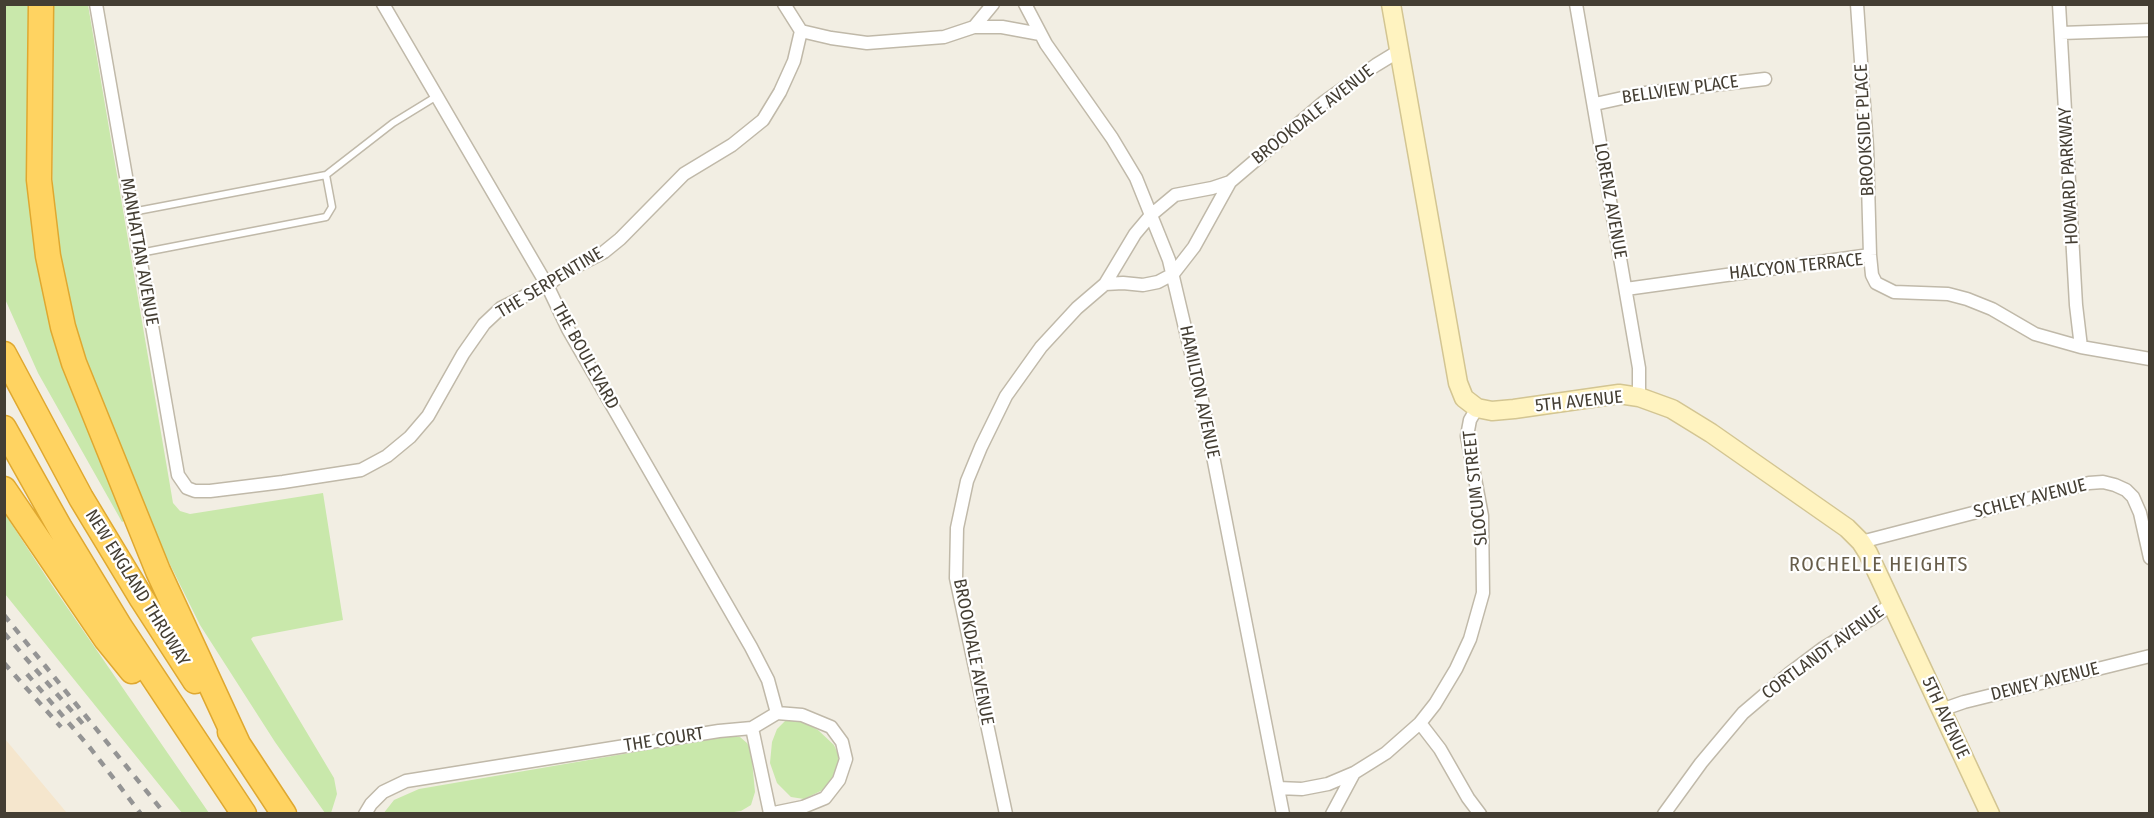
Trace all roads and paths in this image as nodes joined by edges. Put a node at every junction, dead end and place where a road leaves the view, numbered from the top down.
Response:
1 (41, 4) edge
2 (96, 4) edge
3 (383, 4) edge
4 (784, 4) edge
5 (993, 4) edge
6 (1025, 4) edge
7 (1391, 4) edge
8 (1576, 4) edge
9 (1857, 4) edge
10 (2059, 4) edge
11 (974, 27) junction
12 (2150, 30) edge
13 (801, 31) junction
14 (2061, 33) junction
15 (1040, 34) junction
16 (1400, 51) junction
17 (1765, 79) dead end
18 (437, 96) junction
19 (1595, 104) junction
20 (326, 176) junction
21 (1230, 182) junction
22 (132, 212) junction
23 (1151, 215) junction
24 (140, 253) junction
25 (1870, 255) junction
26 (1173, 274) junction
27 (1106, 284) junction
28 (547, 285) junction
29 (1626, 289) junction
30 (2081, 347) junction
31 (4, 354) edge
32 (2150, 359) edge
33 (1639, 397) junction
34 (1477, 408) junction
35 (4, 428) edge
36 (4, 489) edge
37 (195, 491) joint
38 (1861, 542) junction
39 (2150, 558) edge
40 (1892, 603) junction
41 (2150, 656) edge
42 (1941, 710) junction
43 (777, 713) junction
44 (1420, 723) junction
45 (752, 728) junction
46 (237, 744) junction
47 (200, 748) junction
48 (1354, 773) junction
49 (1278, 788) junction
50 (244, 813) edge
51 (285, 813) edge
52 (365, 813) edge
53 (770, 813) edge
54 (1006, 813) edge
55 (1283, 813) edge
56 (1332, 813) edge
57 (1480, 813) edge
58 (1664, 813) edge
59 (1990, 813) edge

1 - 46 highway
2 - 22 street, MANHATTAN AVENUE
3 - 18 street, THE BOULEVARD
4 - 13 street
5 - 11 street
6 - 15 street, HAMILTON AVENUE
7 - 16 street
8 - 19 street, LORENZ AVENUE
9 - 25 street, BROOKSIDE PLACE
10 - 14 street, HOWARD PARKWAY
11 - 13 street
11 - 15 street
12 - 14 street
13 - 28 street, THE SERPENTINE
14 - 30 street, HOWARD PARKWAY
15 - 23 street, HAMILTON AVENUE
16 - 21 street, BROOKDALE AVENUE
16 - 34 street
17 - 19 street, BELLVIEW PLACE
18 - 20 lane
18 - 28 street, THE BOULEVARD
19 - 29 street, LORENZ AVENUE
20 - 22 lane
20 - 24 lane
21 - 23 street, BROOKDALE AVENUE
21 - 26 street, BROOKDALE AVENUE
22 - 24 street, MANHATTAN AVENUE
23 - 26 street, HAMILTON AVENUE
23 - 27 street, BROOKDALE AVENUE
24 - 37 street, MANHATTAN AVENUE
25 - 29 street, HALCYON TERRACE
25 - 30 street, HALCYON TERRACE
26 - 27 street
26 - 49 street, HAMILTON AVENUE
27 - 54 street, BROOKDALE AVENUE
28 - 37 street, THE SERPENTINE
28 - 43 street, THE BOULEVARD
29 - 33 street, LORENZ AVENUE
30 - 32 street, HALCYON TERRACE
31 - 46 highway, NEW ENGLAND THRUWAY
33 - 34 street, 5TH AVENUE
33 - 38 street, 5TH AVENUE
34 - 44 street, SLOCUM STREET
35 - 47 highway, NEW ENGLAND THRUWAY
36 - 47 highway
38 - 39 street, SCHLEY AVENUE
38 - 40 street, 5TH AVENUE
40 - 42 street, 5TH AVENUE
40 - 58 street, CORTLANDT AVENUE
41 - 42 street, DEWEY AVENUE
42 - 59 street, 5TH AVENUE
43 - 45 street, THE COURT
43 - 53 street
44 - 48 street, SLOCUM STREET
44 - 57 street
45 - 52 street, THE COURT
45 - 53 street
46 - 51 highway, NEW ENGLAND THRUWAY
47 - 50 highway, NEW ENGLAND THRUWAY
48 - 49 street, SLOCUM STREET
48 - 56 street, SLOCUM STREET
49 - 55 street, HAMILTON AVENUE

